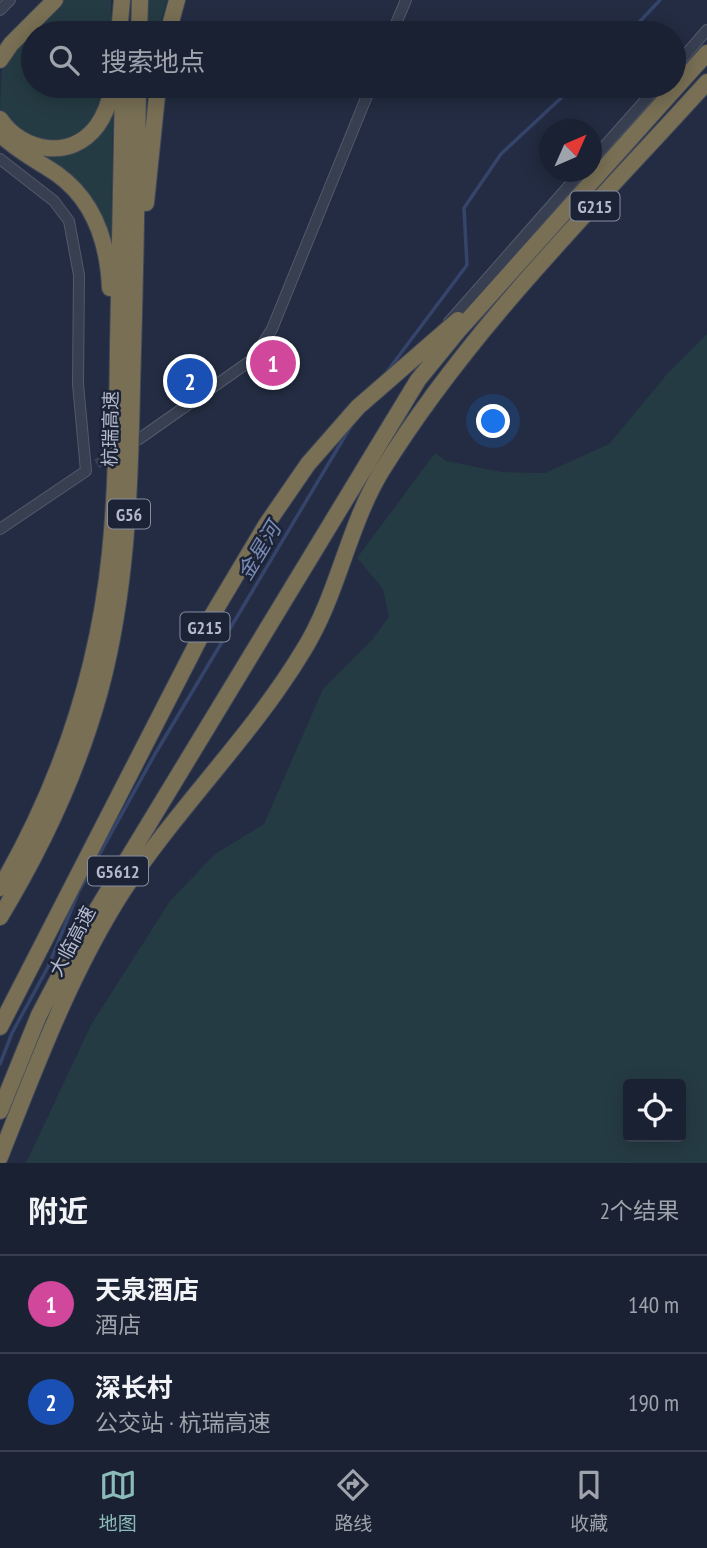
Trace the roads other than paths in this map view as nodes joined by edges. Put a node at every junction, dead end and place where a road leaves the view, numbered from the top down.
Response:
1 (10, 0) edge
2 (43, 0) edge
3 (55, 0) edge
4 (124, 0) edge
5 (140, 0) edge
6 (177, 0) edge
7 (406, 0) edge
8 (0, 10) edge
9 (22, 21) edge
10 (34, 21) edge
11 (121, 21) edge
12 (124, 21) edge
13 (139, 21) edge
14 (171, 21) edge
15 (397, 21) edge
16 (21, 23) edge
17 (707, 30) edge
18 (21, 34) edge
19 (0, 44) edge
20 (707, 53) edge
21 (686, 54) edge
22 (0, 60) edge
23 (686, 76) edge
24 (707, 82) edge
25 (110, 98) edge
26 (123, 98) edge
27 (138, 98) edge
28 (157, 98) edge
29 (366, 98) edge
30 (647, 98) edge
31 (667, 98) edge
32 (0, 118) edge
33 (0, 134) edge
34 (602, 149) edge
35 (0, 159) edge
36 (572, 182) edge
37 (495, 289) junction
38 (510, 301) junction
39 (134, 316) junction
40 (437, 337) junction
41 (118, 372) junction
42 (139, 439) dead end
43 (97, 464) tunnel mouth
44 (86, 471) junction
45 (0, 529) edge
46 (294, 665) joint
47 (0, 888) edge
48 (0, 917) edge
49 (0, 1027) edge
50 (0, 1111) edge
51 (0, 1159) edge

1 - 8 street
2 - 9 highway
3 - 10 highway
4 - 11 highway
4 - 12 highway
5 - 13 highway
6 - 14 highway
7 - 15 street
16 - 19 highway
17 - 21 street
18 - 22 highway
20 - 23 highway, G215
24 - 38 highway, G215
25 - 32 highway
26 - 41 highway, 杭瑞高速 / G56
27 - 39 highway, 杭瑞高速 / G56
28 - 39 highway
29 - 42 street
30 - 34 street
31 - 37 highway, G215
33 - 41 highway
35 - 44 street
36 - 40 street
37 - 38 highway
37 - 40 highway, G215
37 - 50 highway, 大临高速 / G5612
38 - 46 highway, 大临高速 / G215
39 - 48 highway, 杭瑞高速 / G56
40 - 49 highway, G215
41 - 47 highway, 杭瑞高速 / G56
43 - 44 street
44 - 45 street
46 - 51 highway, 大临高速 / G5612

